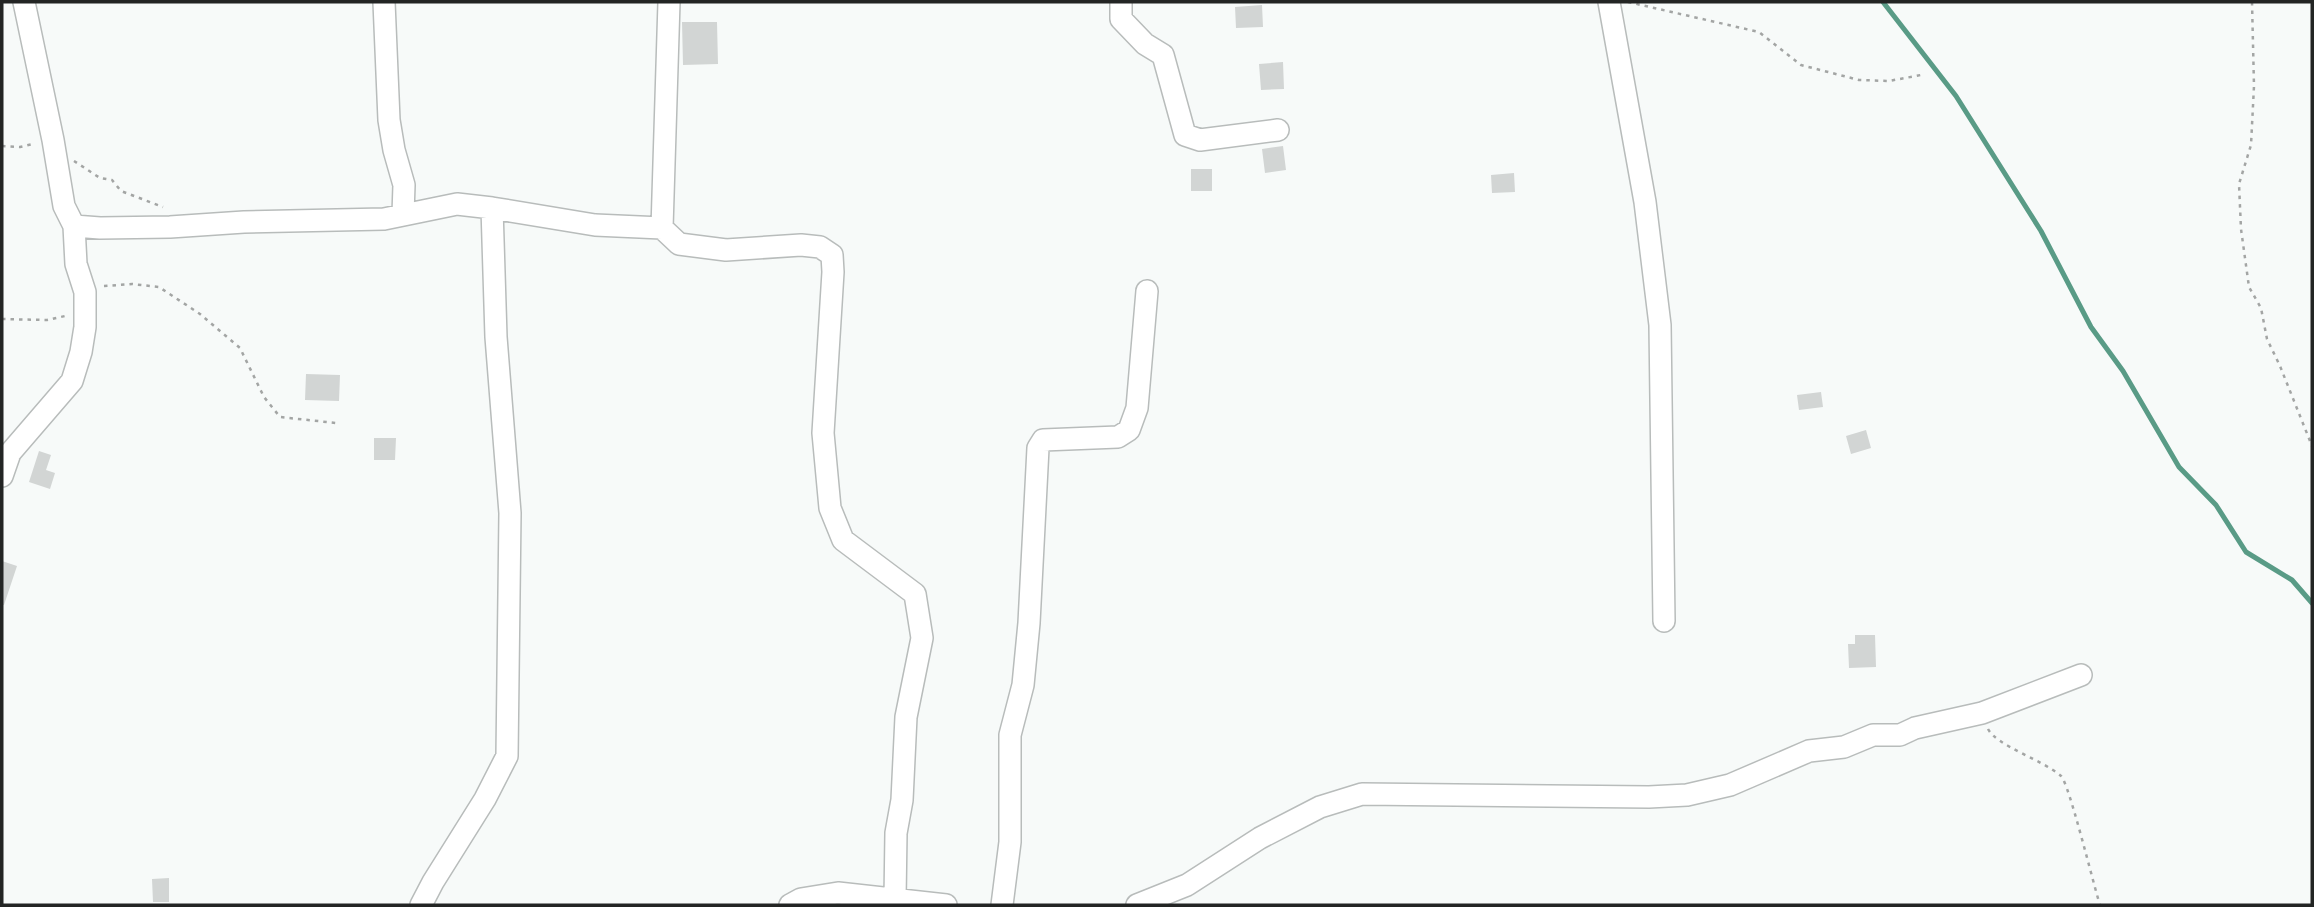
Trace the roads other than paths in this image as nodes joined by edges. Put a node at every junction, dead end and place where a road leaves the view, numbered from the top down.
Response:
1 (24, 2) edge
2 (384, 2) edge
3 (669, 2) edge
4 (1121, 2) edge
5 (1609, 2) edge
6 (1278, 130) dead end
7 (492, 208) junction
8 (403, 214) junction
9 (74, 226) junction
10 (662, 228) junction
11 (1147, 292) dead end
12 (2, 476) edge
13 (1664, 621) dead end
14 (2081, 675) dead end
15 (895, 900) junction
16 (797, 903) edge
17 (421, 905) edge
18 (946, 905) edge
19 (1002, 905) edge
20 (1137, 905) edge

1 - 9 street
2 - 8 street
3 - 10 street
4 - 6 street
5 - 13 street
7 - 8 street
7 - 10 street
7 - 17 street
8 - 9 street
9 - 12 street
10 - 15 street
11 - 19 street
14 - 20 street
15 - 16 street
15 - 18 street

